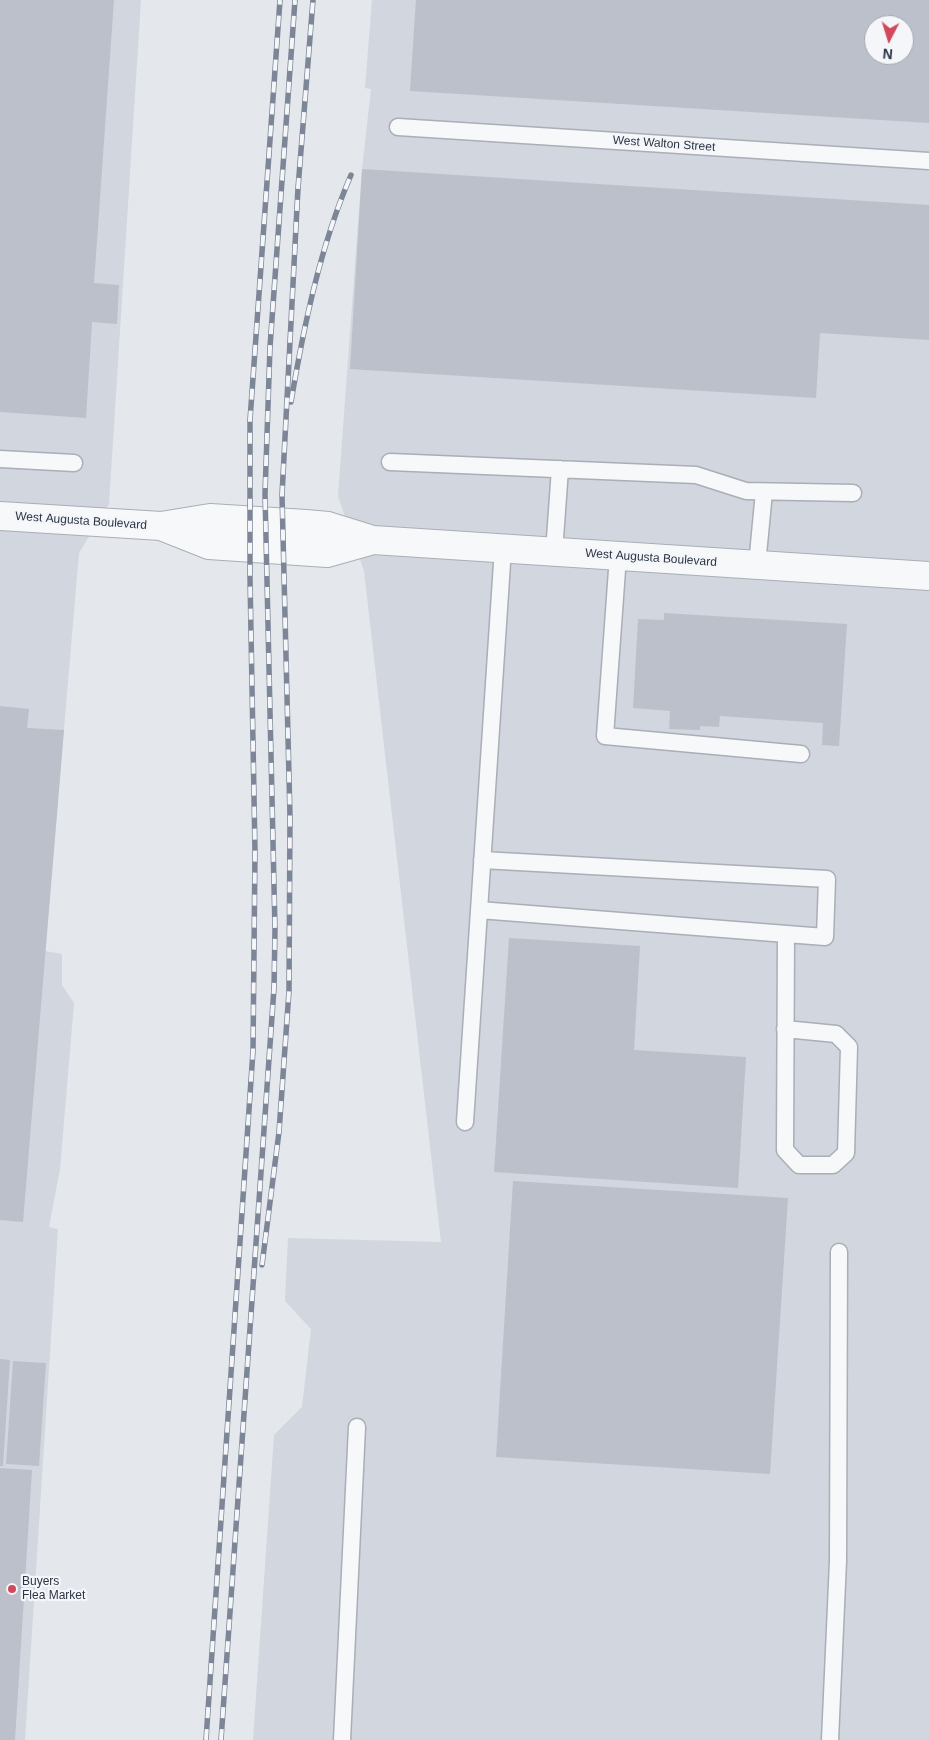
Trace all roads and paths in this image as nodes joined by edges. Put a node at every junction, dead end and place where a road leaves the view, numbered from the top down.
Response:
1 (398, 127) dead end
2 (929, 161) edge
3 (0, 459) edge
4 (390, 462) dead end
5 (74, 463) dead end
6 (560, 469) junction
7 (764, 492) junction
8 (852, 493) dead end
9 (0, 516) edge
10 (503, 548) junction
11 (554, 552) junction
12 (618, 556) junction
13 (757, 565) junction
14 (929, 576) edge
15 (801, 754) dead end
16 (482, 860) junction
17 (479, 910) junction
18 (786, 934) junction
19 (785, 1029) junction
20 (465, 1122) dead end
21 (839, 1252) dead end
22 (358, 1427) dead end
23 (342, 1740) edge
24 (830, 1740) edge

1 - 2 lane, West Walton Street
3 - 5 lane
4 - 6 lane
6 - 7 lane
6 - 11 lane
7 - 8 lane
7 - 13 lane
9 - 10 street, West Augusta Boulevard
10 - 11 street, West Augusta Boulevard
10 - 16 lane
11 - 12 street, West Augusta Boulevard
12 - 13 street, West Augusta Boulevard
12 - 15 lane
13 - 14 street, West Augusta Boulevard
16 - 17 lane
16 - 18 lane
17 - 18 lane
17 - 20 lane
18 - 19 lane
19 - 19 lane
21 - 24 lane
22 - 23 lane

